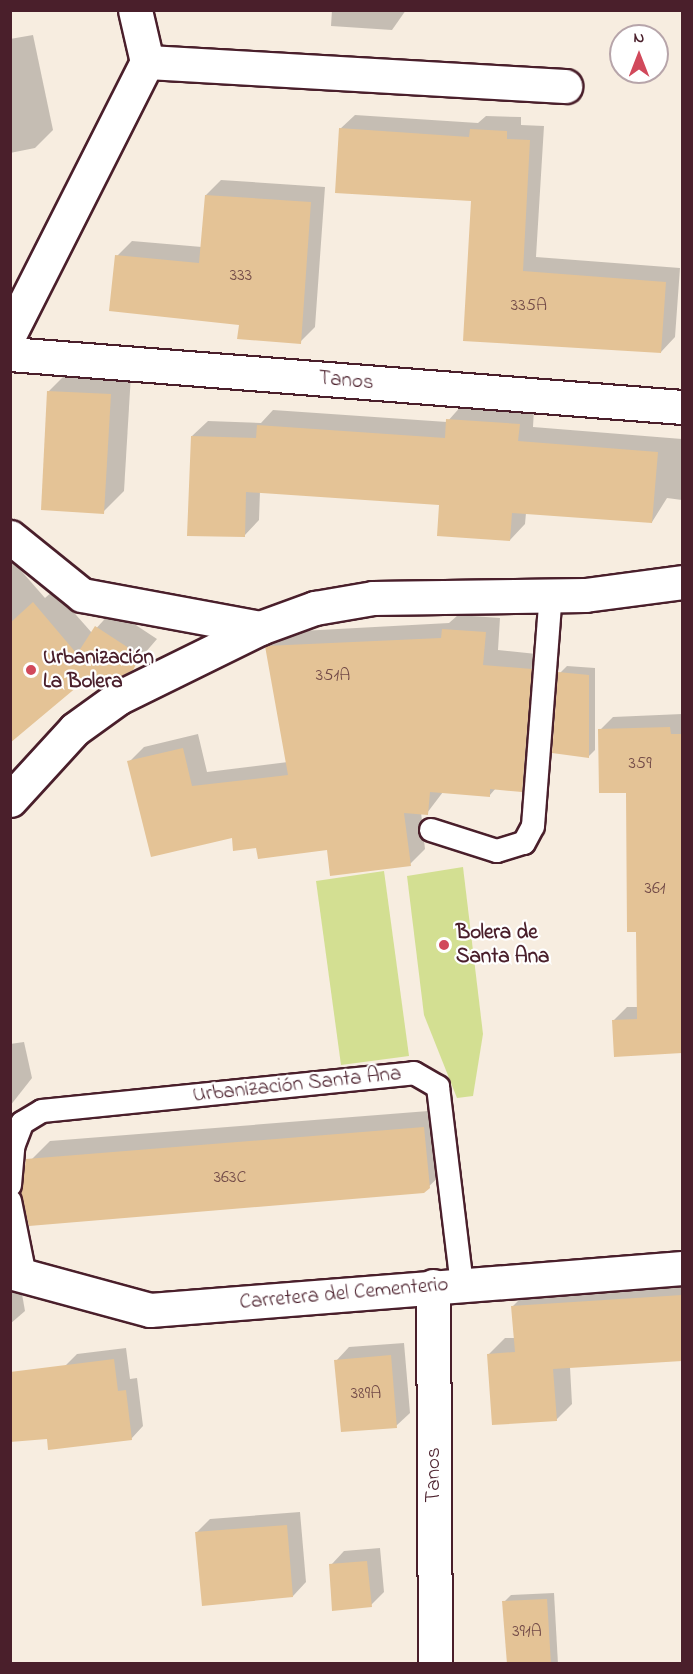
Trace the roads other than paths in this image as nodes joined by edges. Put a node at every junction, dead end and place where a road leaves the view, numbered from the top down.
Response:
1 (135, 10) edge
2 (147, 62) junction
3 (565, 86) dead end
4 (10, 333) edge
5 (10, 354) edge
6 (682, 407) edge
7 (10, 537) edge
8 (682, 582) edge
9 (632, 590) junction
10 (551, 594) junction
11 (682, 596) edge
12 (260, 628) junction
13 (10, 800) edge
14 (431, 830) dead end
15 (10, 1185) edge
16 (10, 1201) edge
17 (682, 1268) edge
18 (18, 1274) edge
19 (447, 1285) junction
20 (435, 1664) edge

1 - 2 street
2 - 3 street
2 - 4 street
5 - 6 street, Tanos
7 - 12 street
8 - 9 street
9 - 10 street
9 - 11 street
10 - 12 street
10 - 14 lane
12 - 13 street
15 - 19 lane, Urbanización Santa Ana
16 - 18 lane
17 - 19 street, Carretera del Cementerio
18 - 19 street, Carretera del Cementerio
19 - 20 street, Tanos

